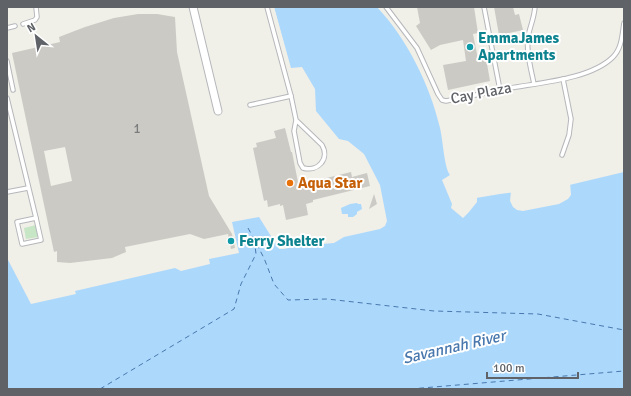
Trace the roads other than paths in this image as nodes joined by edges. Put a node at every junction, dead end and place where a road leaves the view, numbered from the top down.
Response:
1 (36, 7) edge
2 (193, 7) edge
3 (198, 7) edge
4 (266, 7) edge
5 (386, 7) edge
6 (484, 7) edge
7 (535, 7) edge
8 (624, 23) edge
9 (23, 24) dead end
10 (16, 26) dead end
11 (7, 28) edge
12 (202, 44) junction
13 (7, 60) edge
14 (563, 79) junction
15 (534, 84) junction
16 (13, 90) dead end
17 (500, 90) junction
18 (291, 96) junction
19 (7, 98) edge
20 (250, 105) dead end
21 (218, 111) dead end
22 (296, 120) junction
23 (562, 155) dead end
24 (28, 188) junction
25 (7, 192) edge
26 (36, 218) junction

1 - 9 lane
2 - 12 street
3 - 12 street
4 - 18 lane
5 - 17 lane, Cay Plaza
6 - 17 lane
7 - 15 lane
8 - 14 lane, Cay Plaza
10 - 11 lane
12 - 21 street
13 - 16 lane
14 - 15 lane, Cay Plaza
14 - 23 lane
15 - 17 lane, Cay Plaza
18 - 20 lane
18 - 22 lane
19 - 24 lane
22 - 22 lane
24 - 25 lane
24 - 26 lane
26 - 26 lane

